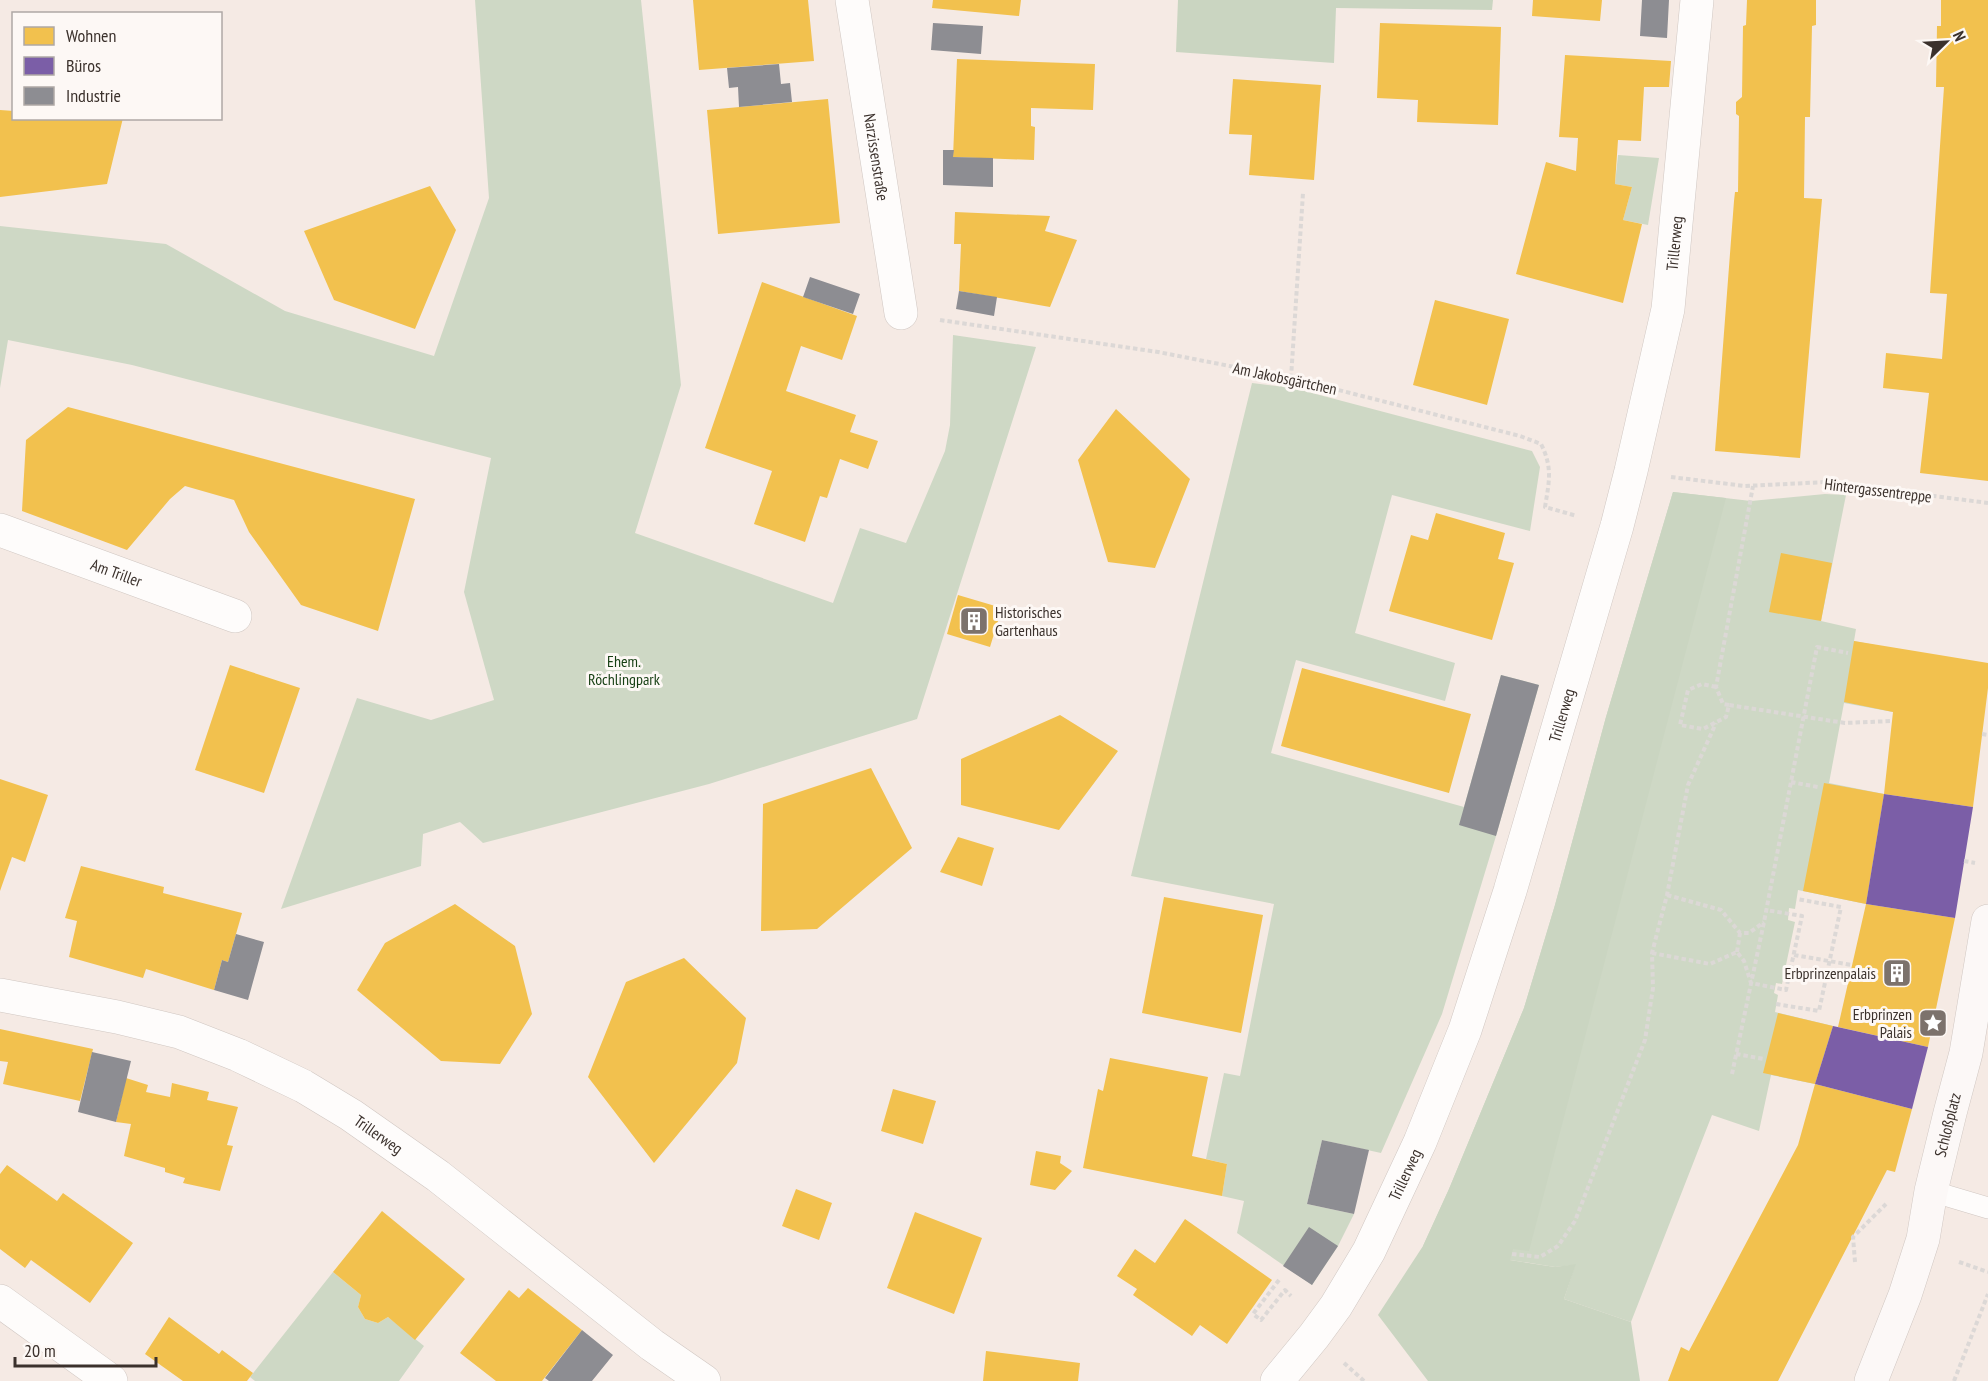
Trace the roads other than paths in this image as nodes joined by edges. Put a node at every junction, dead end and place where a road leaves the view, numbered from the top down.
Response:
1 (852, 0) edge
2 (1697, 0) edge
3 (915, 315) road end
4 (0, 530) edge
5 (235, 616) dead end
6 (1987, 928) edge
7 (0, 995) edge
8 (1931, 1191) junction
9 (1988, 1208) edge
10 (0, 1301) edge
11 (111, 1381) edge
12 (704, 1381) edge
13 (1277, 1381) edge
14 (1871, 1381) edge

1 - 3 street, Narzissenstraße
2 - 13 street, Trillerweg
4 - 5 street, Am Triller
6 - 8 main road, Schloßplatz
7 - 12 street, Trillerweg
8 - 9 lane
8 - 14 main road, Schloßplatz
10 - 11 street

